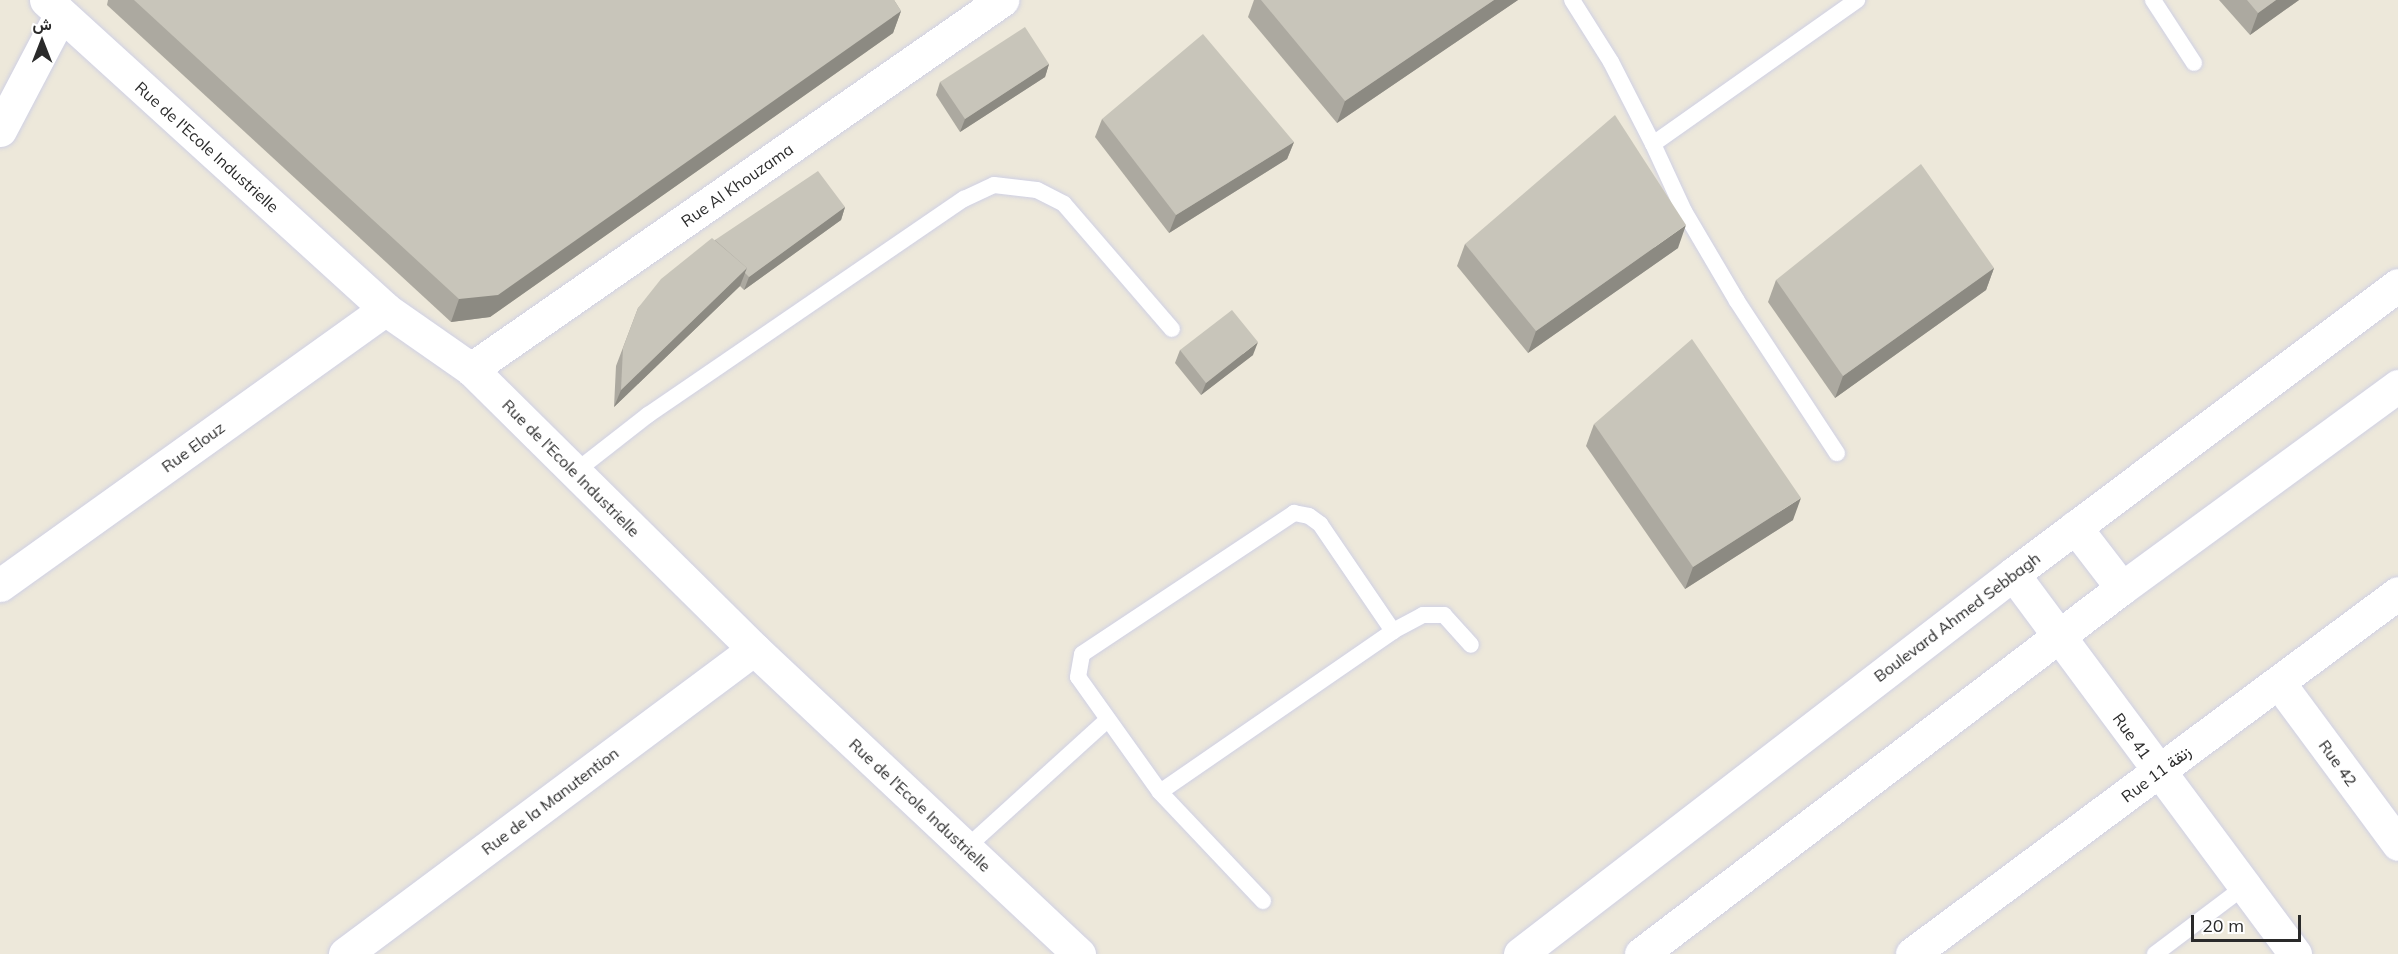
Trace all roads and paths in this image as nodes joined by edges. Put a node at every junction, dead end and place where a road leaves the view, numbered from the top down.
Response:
1 (1002, 0) edge
2 (1572, 0) edge
3 (1857, 0) edge
4 (2154, 0) edge
5 (53, 7) edge
6 (2194, 63) dead end
7 (0, 130) edge
8 (1653, 144) junction
9 (2398, 285) edge
10 (385, 309) junction
11 (1172, 329) dead end
12 (471, 369) junction
13 (2398, 386) edge
14 (1837, 453) dead end
15 (575, 472) junction
16 (2075, 527) junction
17 (2013, 574) junction
18 (0, 585) edge
19 (2122, 588) junction
20 (2397, 595) edge
21 (1393, 631) junction
22 (2060, 636) junction
23 (1471, 645) dead end
24 (754, 649) junction
25 (2279, 683) junction
26 (1107, 720) junction
27 (2158, 772) junction
28 (1160, 792) junction
29 (2398, 844) edge
30 (966, 848) junction
31 (2244, 887) junction
32 (1263, 901) dead end
33 (345, 954) edge
34 (1079, 954) edge
35 (1520, 954) edge
36 (1641, 954) edge
37 (1912, 954) edge
38 (2155, 954) edge
39 (2295, 954) edge

1 - 12 street, Rue Al Khouzama
2 - 8 lane
3 - 8 lane
4 - 6 lane
5 - 7 street
5 - 10 street, Rue de l'Ecole Industrielle
8 - 14 lane
9 - 16 street, Boulevard Ahmed Sebbagh
10 - 12 street, Rue de l'Ecole Industrielle
10 - 18 street, Rue Elouz
11 - 15 lane
12 - 15 street, Rue de l'Ecole Industrielle
13 - 19 street
15 - 24 street, Rue de l'Ecole Industrielle
16 - 17 street, Boulevard Ahmed Sebbagh
16 - 19 street
17 - 22 street, Rue 41
17 - 35 street, Boulevard Ahmed Sebbagh
19 - 22 street
20 - 25 street, Rue 11 زنقة
21 - 23 lane
21 - 26 lane
21 - 28 lane
22 - 27 street, Rue 41
22 - 36 street
24 - 30 street, Rue de l'Ecole Industrielle
24 - 33 street, Rue de la Manutention
25 - 27 street, Rue 11 زنقة
25 - 29 street, Rue 42
26 - 28 lane
26 - 30 lane
27 - 31 street, Rue 41
27 - 37 street, Rue 11 زنقة
28 - 32 lane
30 - 34 street, Rue de l'Ecole Industrielle
31 - 38 lane
31 - 39 street, Rue 41

